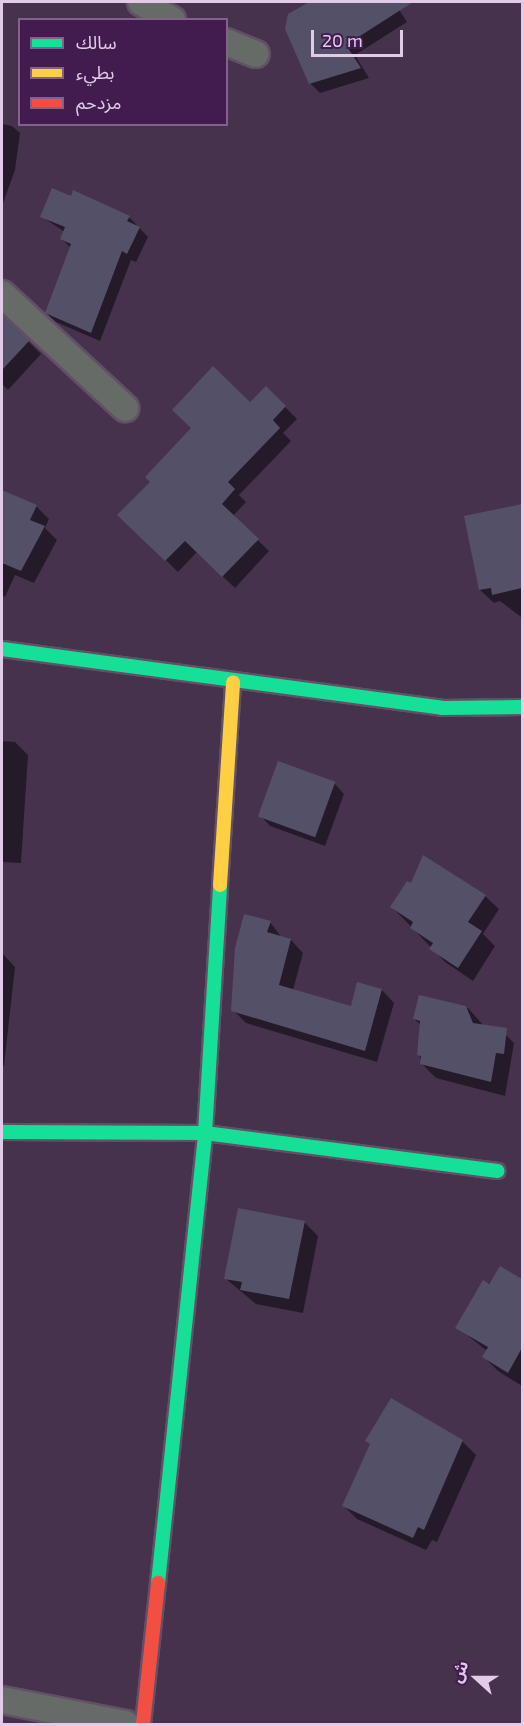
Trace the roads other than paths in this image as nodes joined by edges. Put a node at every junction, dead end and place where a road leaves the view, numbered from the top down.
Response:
1 (141, 2) edge
2 (169, 18) edge
3 (228, 43) edge
4 (256, 54) dead end
5 (2, 294) edge
6 (125, 408) dead end
7 (2, 649) edge
8 (233, 682) junction
9 (522, 707) edge
10 (2, 1132) edge
11 (205, 1133) junction
12 (498, 1171) dead end
13 (2, 1700) edge
14 (126, 1725) edge
15 (143, 1725) edge

1 - 2 street
3 - 4 street
5 - 6 street
7 - 8 street
8 - 9 street
8 - 11 street
10 - 11 street
11 - 12 street
11 - 15 street
13 - 14 street

